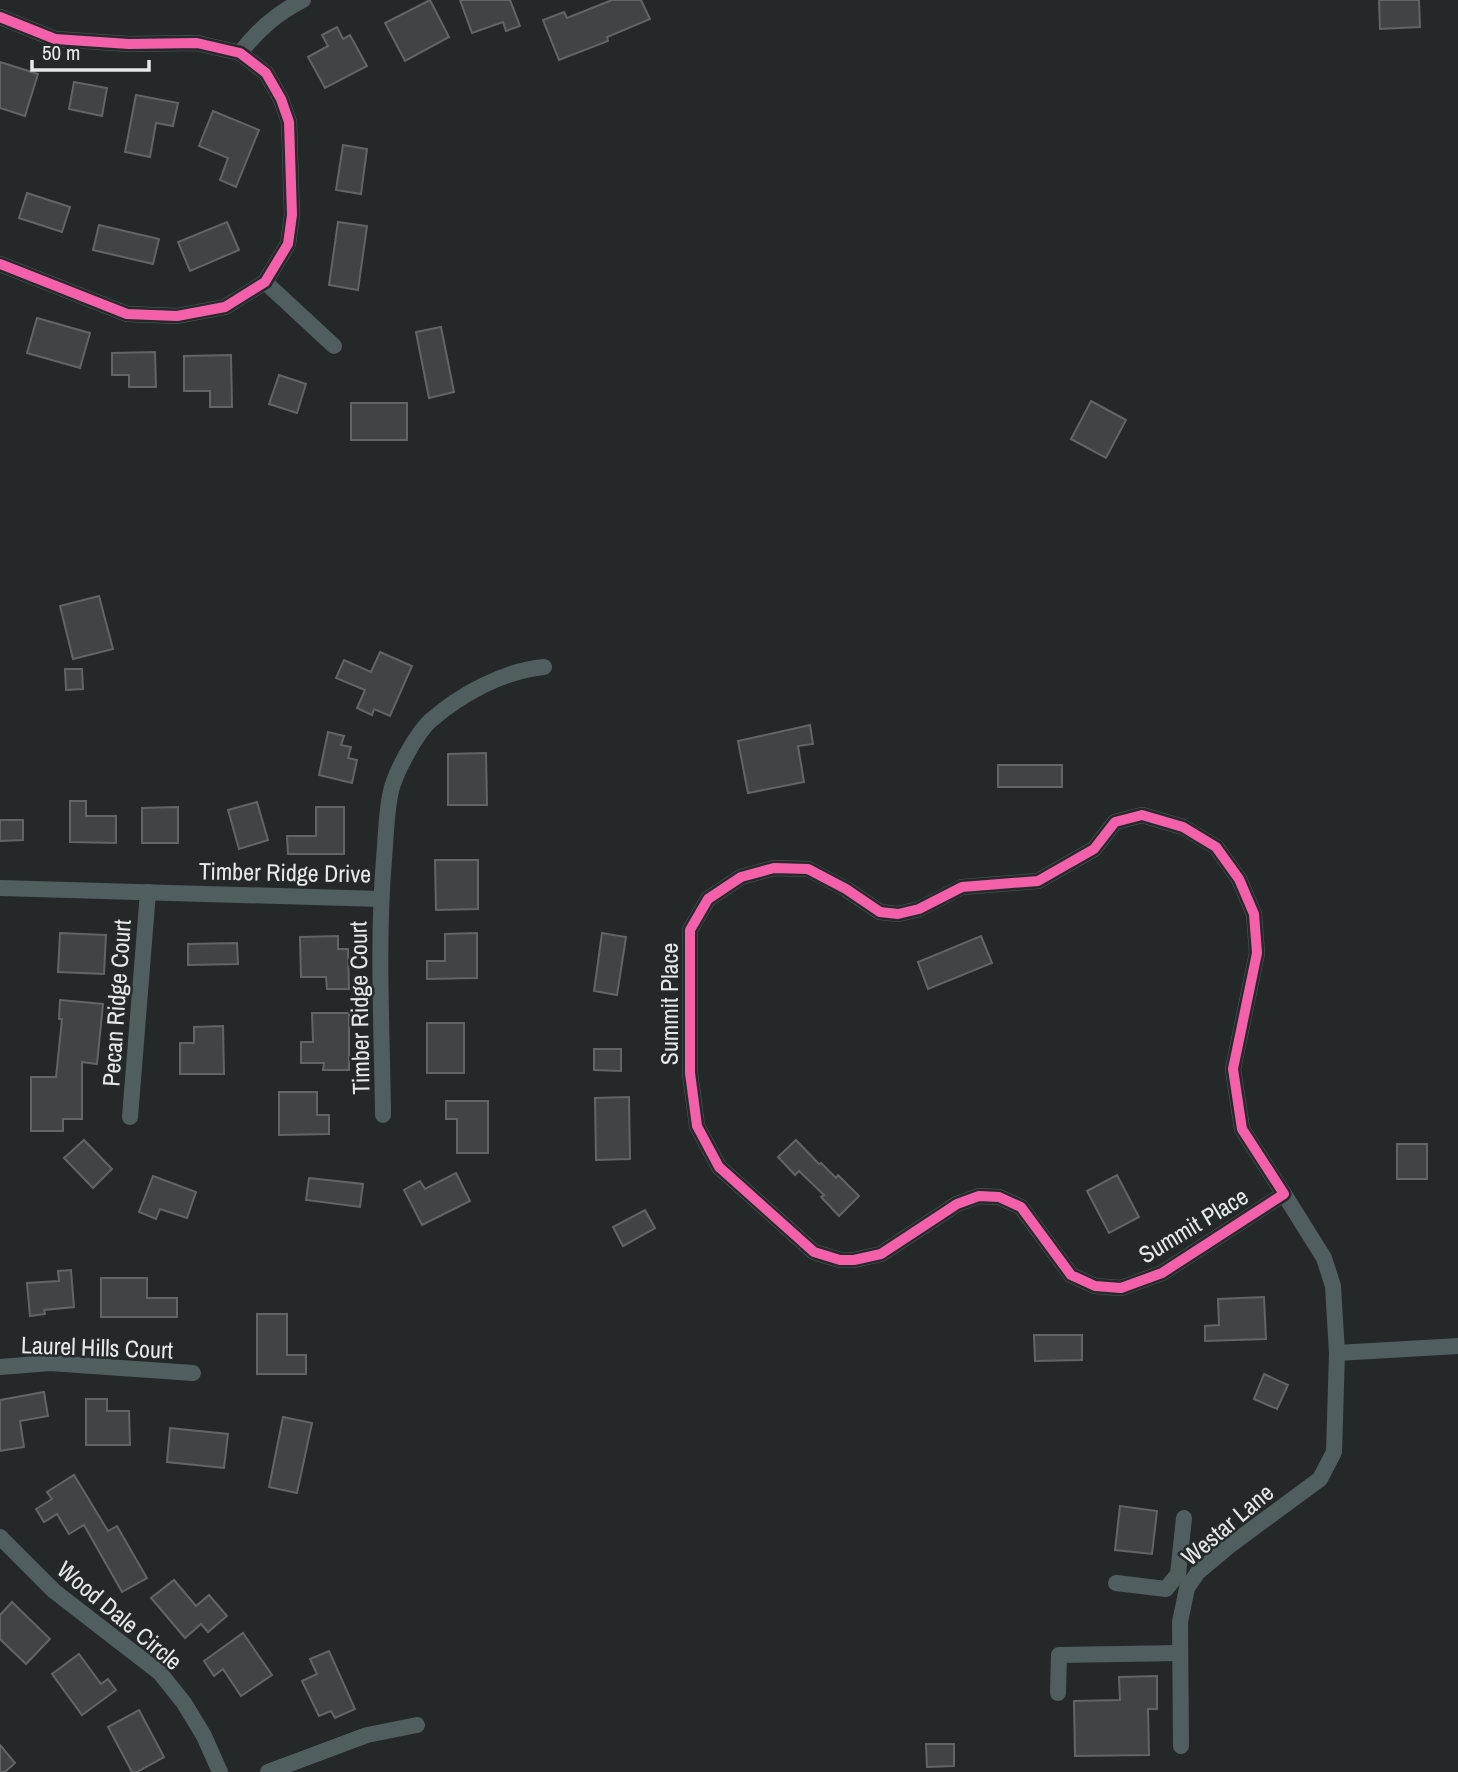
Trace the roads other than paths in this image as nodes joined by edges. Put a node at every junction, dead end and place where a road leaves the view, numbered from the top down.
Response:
1 (303, 0) edge
2 (0, 17) edge
3 (240, 53) junction
4 (0, 264) edge
5 (265, 282) junction
6 (334, 345) dead end
7 (544, 667) dead end
8 (0, 888) edge
9 (148, 892) junction
10 (381, 900) junction
11 (383, 1115) dead end
12 (130, 1117) dead end
13 (1284, 1194) junction
14 (1458, 1346) edge
15 (1337, 1353) junction
16 (0, 1367) edge
17 (193, 1373) dead end
18 (1184, 1518) dead end
19 (0, 1537) edge
20 (1116, 1583) dead end
21 (1180, 1584) junction
22 (1180, 1653) junction
23 (1058, 1693) dead end
24 (417, 1725) dead end
25 (1181, 1746) dead end
26 (220, 1772) edge
27 (268, 1772) edge

1 - 3 street
2 - 3 street
3 - 5 street
4 - 5 street
5 - 6 street
7 - 10 street, Timber Ridge Drive
8 - 9 street, Timber Ridge Drive
9 - 10 street, Timber Ridge Drive
9 - 12 street, Pecan Ridge Court
10 - 11 street, Timber Ridge Court
13 - 13 street, Summit Place
13 - 15 street, Summit Place
14 - 15 street
15 - 21 street, Westar Lane
16 - 17 street, Laurel Hills Court
18 - 21 street
19 - 26 street, Wood Dale Circle
20 - 21 street
21 - 22 street, Westar Lane
22 - 23 street
22 - 25 street, Westar Lane
24 - 27 street

